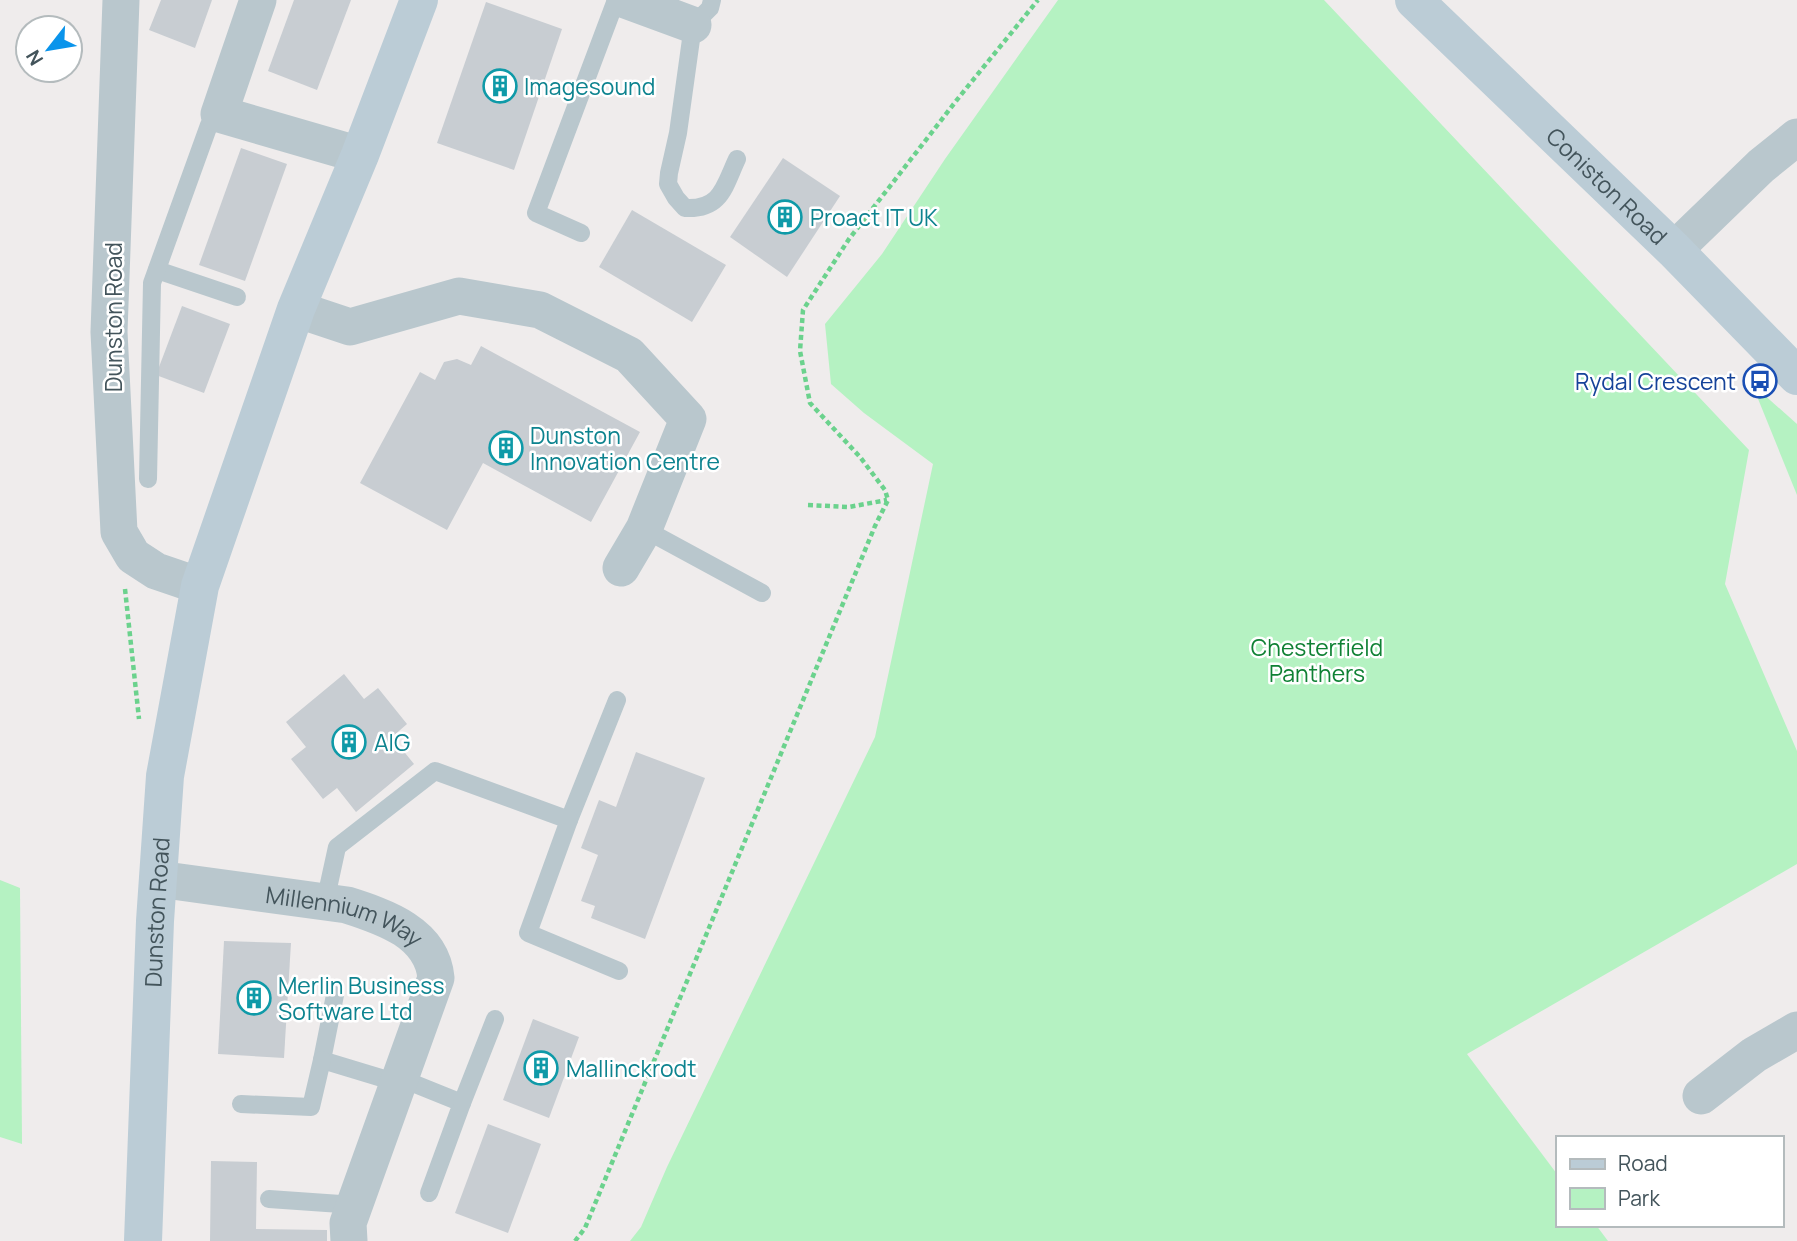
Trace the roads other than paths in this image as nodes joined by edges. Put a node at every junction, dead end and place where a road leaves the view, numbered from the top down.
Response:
1 (121, 0) edge
2 (258, 0) edge
3 (419, 0) edge
4 (615, 0) edge
5 (625, 0) edge
6 (1414, 0) edge
7 (703, 12) edge
8 (219, 114) junction
9 (1797, 137) edge
10 (360, 155) junction
11 (737, 159) dead end
12 (581, 233) dead end
13 (1674, 250) junction
14 (157, 270) junction
15 (237, 297) dead end
16 (296, 309) junction
17 (1797, 376) edge
18 (148, 479) dead end
19 (644, 528) junction
20 (621, 568) dead end
21 (200, 586) junction
22 (762, 593) dead end
23 (617, 700) dead end
24 (569, 820) junction
25 (158, 879) junction
26 (325, 902) junction
27 (619, 971) dead end
28 (335, 995) dead end
29 (495, 1019) dead end
30 (1797, 1030) edge
31 (322, 1060) junction
32 (399, 1081) junction
33 (1701, 1096) dead end
34 (462, 1103) junction
35 (241, 1104) dead end
36 (429, 1193) dead end
37 (269, 1199) dead end
38 (355, 1205) junction
39 (143, 1241) edge
40 (349, 1241) edge

1 - 21 street, Dunston Road
2 - 8 street
3 - 10 main road, Dunston Road
4 - 12 lane
5 - 7 street
6 - 13 main road, Coniston Road
7 - 11 lane
8 - 10 street
8 - 14 lane
9 - 13 street
10 - 16 main road, Dunston Road
13 - 17 main road, Coniston Road
14 - 15 lane
14 - 18 lane
16 - 19 street
16 - 21 main road, Dunston Road
19 - 20 street
19 - 22 lane
21 - 25 main road, Dunston Road
23 - 24 lane
24 - 26 lane
24 - 27 lane
25 - 26 street, Millennium Way
25 - 39 main road, Dunston Road
26 - 32 street, Millennium Way
28 - 31 lane
29 - 34 lane
30 - 33 street
31 - 32 lane
31 - 35 lane
32 - 34 lane
32 - 38 street, Millennium Way
34 - 36 lane
37 - 38 lane
38 - 40 street, Millennium Way

